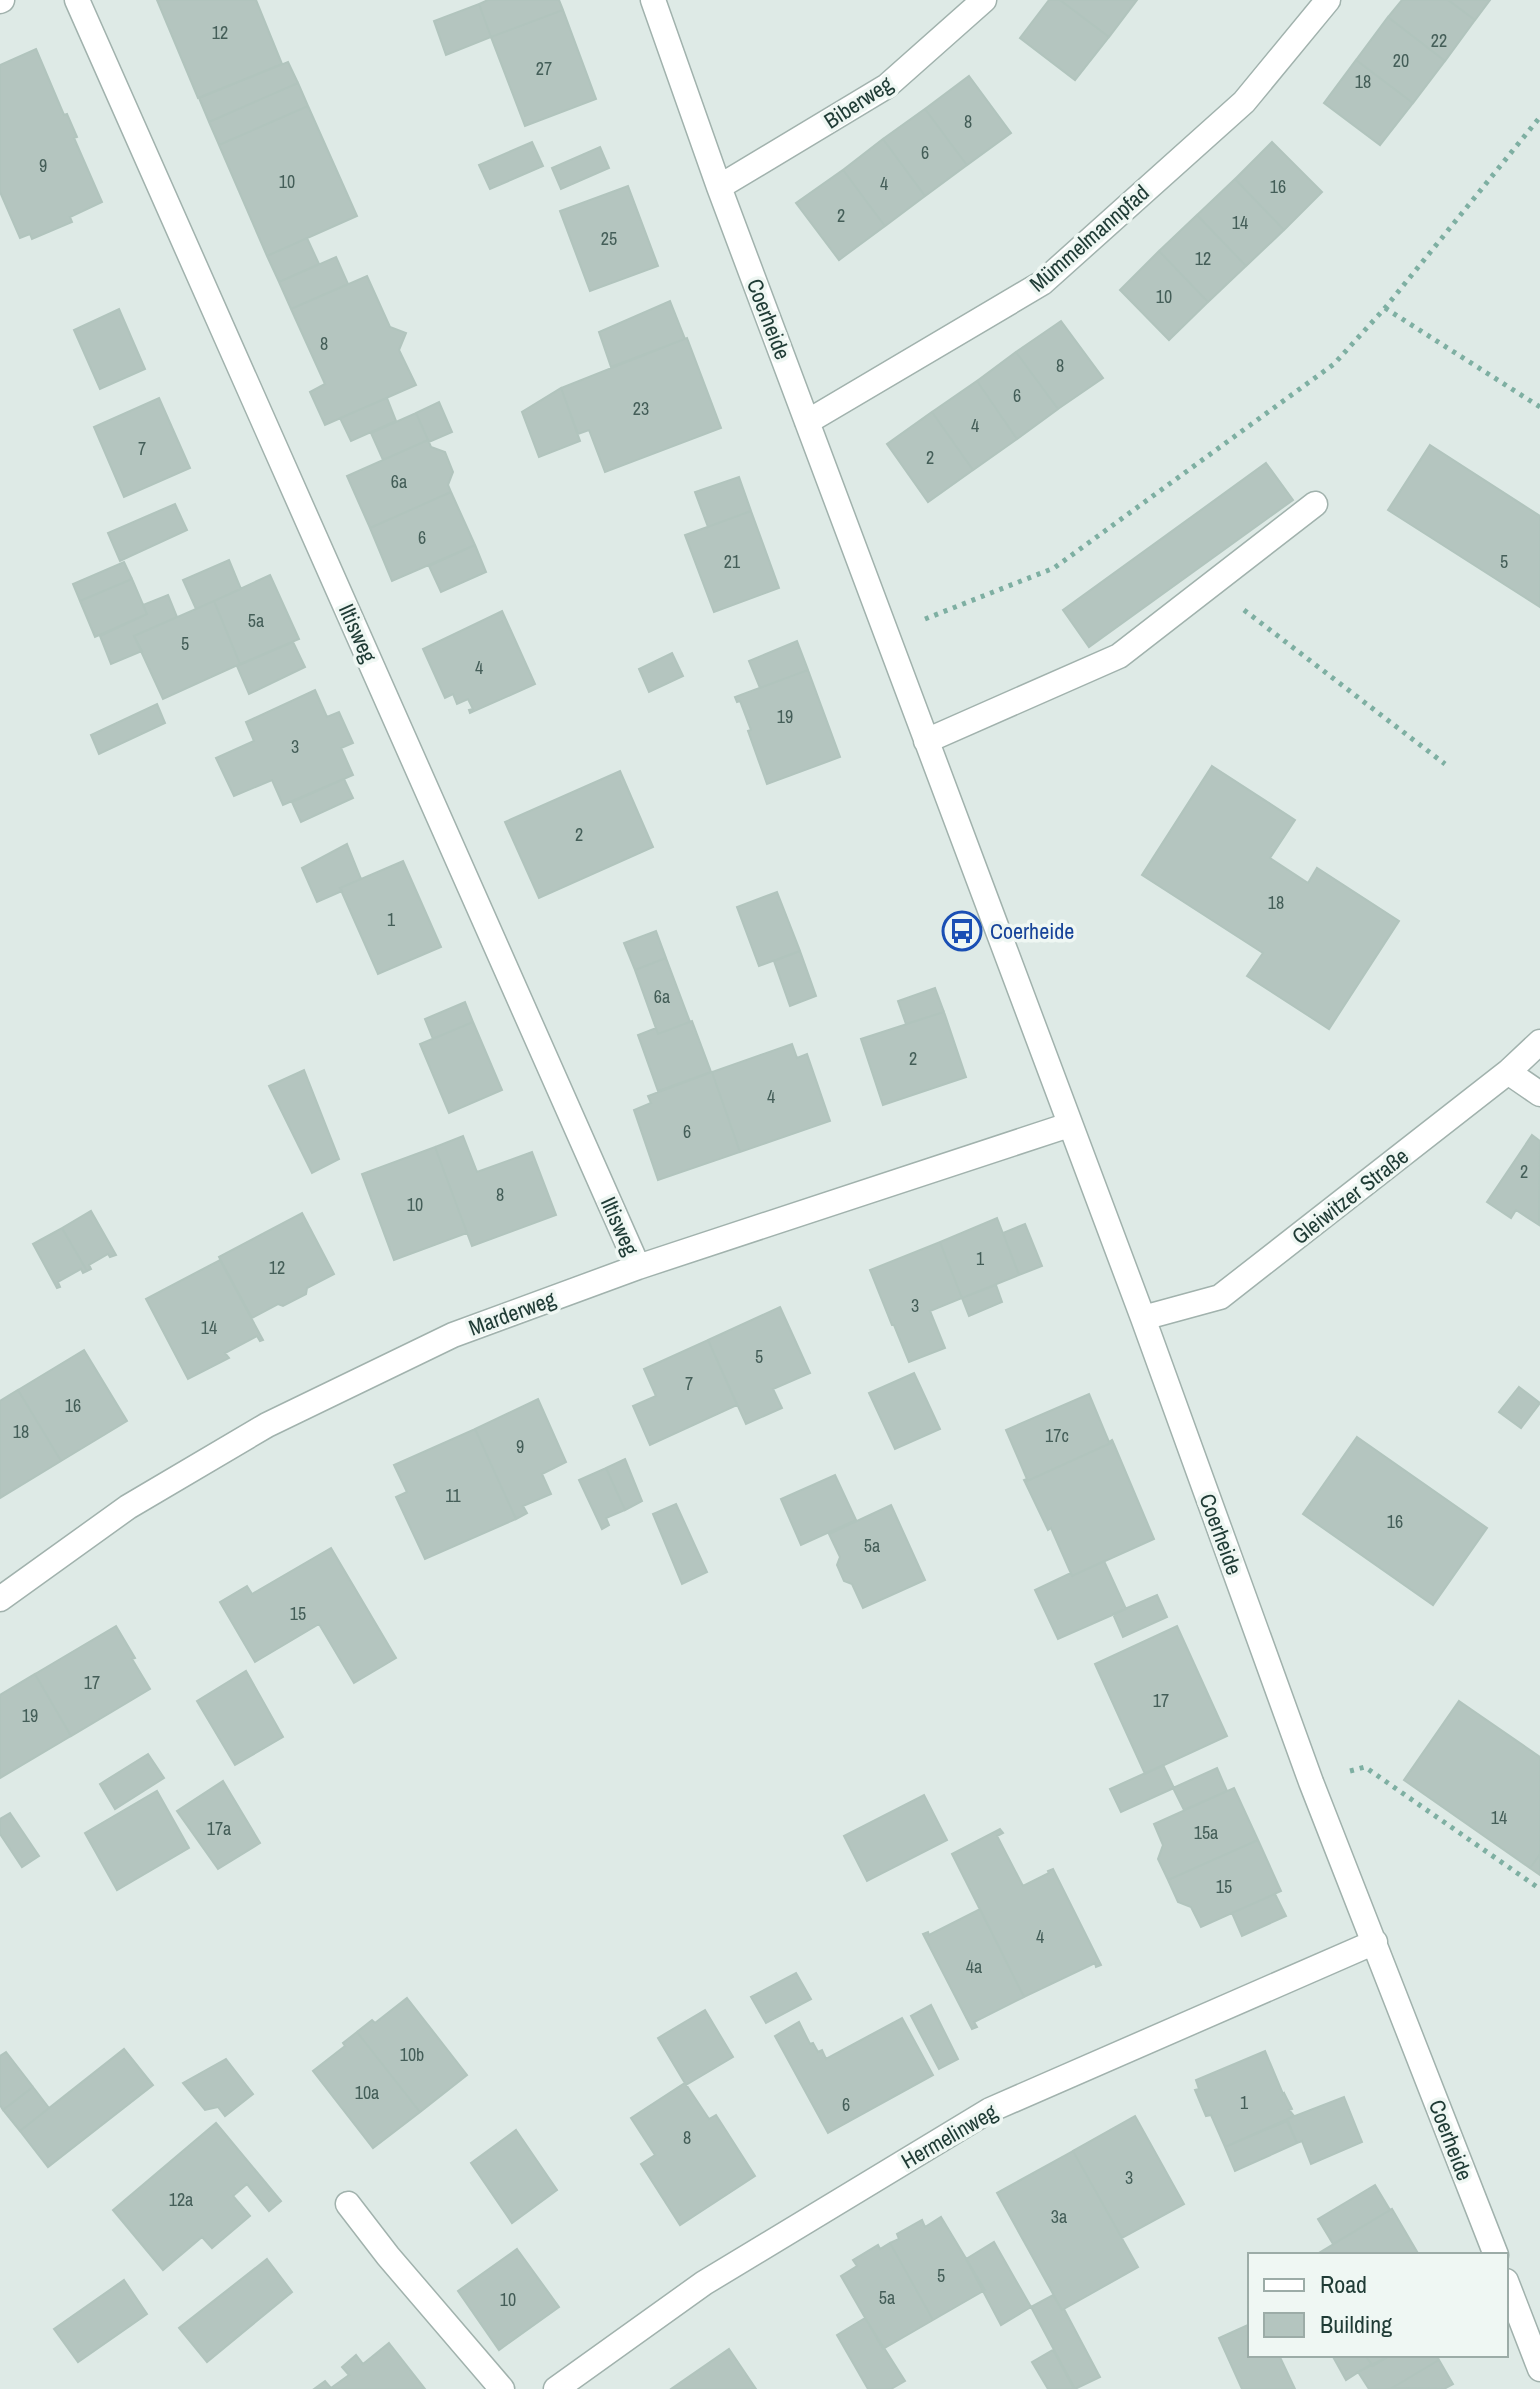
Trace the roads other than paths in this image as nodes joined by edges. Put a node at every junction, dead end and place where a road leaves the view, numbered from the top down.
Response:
1 (77, 0) edge
2 (653, 0) edge
3 (984, 0) edge
4 (1328, 0) edge
5 (719, 187) junction
6 (807, 422) junction
7 (1315, 504) dead end
8 (926, 741) junction
9 (1540, 1042) edge
10 (1508, 1072) junction
11 (1540, 1094) edge
12 (1069, 1125) junction
13 (638, 1267) junction
14 (1143, 1318) junction
15 (0, 1599) edge
16 (1375, 1942) junction
17 (348, 2204) dead end
18 (1495, 2253) edge
19 (1508, 2286) edge
20 (1540, 2369) edge
21 (502, 2389) edge
22 (556, 2389) edge

1 - 13 street, Iltisweg
2 - 5 street, Coerheide
3 - 5 street, Biberweg
4 - 6 street, Mümmelmannpfad
5 - 6 street, Coerheide
6 - 8 street, Coerheide
7 - 8 street
8 - 12 street, Coerheide
9 - 10 street, Gleiwitzer Straße
10 - 11 street
10 - 14 street, Gleiwitzer Straße
12 - 13 street, Marderweg
12 - 14 street, Coerheide
13 - 15 street, Marderweg
14 - 16 street, Coerheide
16 - 18 street, Coerheide
16 - 22 street, Hermelinweg
17 - 21 street
19 - 20 street

